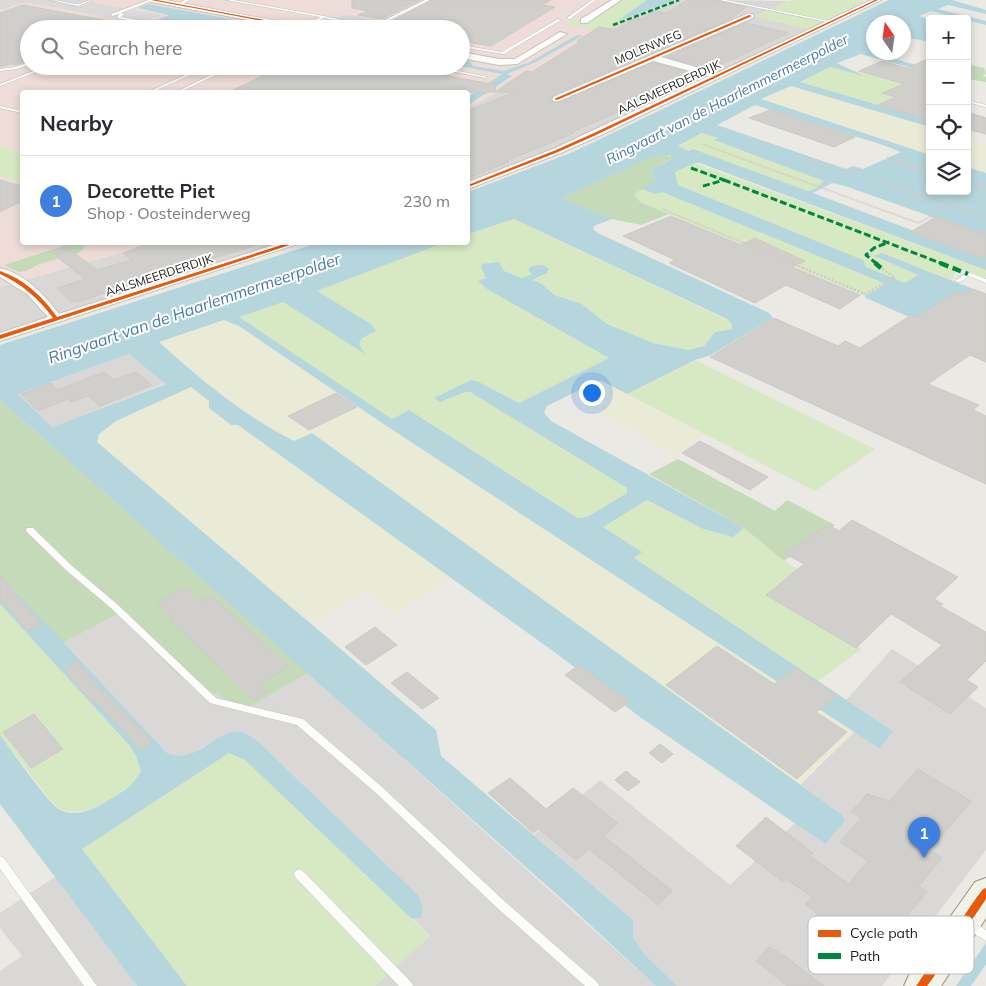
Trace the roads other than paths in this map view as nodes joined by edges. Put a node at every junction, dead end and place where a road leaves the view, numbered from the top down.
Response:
1 (52, 0) edge
2 (90, 0) edge
3 (152, 0) edge
4 (188, 0) edge
5 (228, 0) edge
6 (428, 0) edge
7 (594, 0) edge
8 (617, 0) edge
9 (721, 0) edge
10 (877, 0) edge
11 (178, 4) junction
12 (117, 13) junction
13 (112, 15) dead end
14 (750, 16) dead end
15 (324, 17) junction
16 (569, 18) dead end
17 (131, 20) edge
18 (261, 20) edge
19 (316, 20) edge
20 (338, 20) edge
21 (388, 20) edge
22 (559, 20) dead end
23 (584, 21) dead end
24 (832, 22) junction
25 (564, 34) dead end
26 (470, 47) edge
27 (470, 57) edge
28 (653, 58) junction
29 (20, 67) edge
30 (0, 70) edge
31 (470, 74) edge
32 (26, 75) edge
33 (189, 75) edge
34 (214, 75) edge
35 (718, 76) junction
36 (486, 77) dead end
37 (0, 85) edge
38 (155, 90) edge
39 (182, 90) edge
40 (556, 99) dead end
41 (971, 102) edge
42 (986, 106) edge
43 (0, 107) edge
44 (20, 112) edge
45 (470, 185) edge
46 (288, 245) edge
47 (0, 272) edge
48 (13, 278) joint
49 (958, 281) dead end
50 (986, 281) edge
51 (56, 320) junction
52 (0, 337) edge
53 (30, 530) dead end
54 (2, 866) edge
55 (299, 874) dead end
56 (986, 892) edge
57 (979, 930) edge
58 (930, 974) edge
59 (91, 986) edge
60 (407, 986) edge
61 (593, 986) edge
62 (921, 986) edge

1 - 2 lane
3 - 11 street
3 - 12 lane
4 - 11 lane
5 - 15 lane
6 - 21 lane
7 - 16 lane
8 - 23 street
9 - 24 lane
10 - 24 street, AALSMEERDERDIJK
11 - 18 street
12 - 13 lane
12 - 17 lane
14 - 28 street, MOLENWEG
15 - 19 lane
15 - 20 lane
22 - 26 lane
24 - 35 street, AALSMEERDERDIJK
25 - 27 street
28 - 35 street, MOLENWEG
28 - 40 street, MOLENWEG
29 - 30 lane
31 - 36 lane
32 - 37 lane
33 - 38 lane
34 - 39 lane
35 - 45 street, AALSMEERDERDIJK
41 - 42 lane
43 - 44 lane
46 - 51 street, AALSMEERDERDIJK
47 - 48 street
48 - 51 street
49 - 50 lane
51 - 52 street, AALSMEERDERDIJK
53 - 61 lane
54 - 59 lane
55 - 60 lane
56 - 57 street
58 - 62 street

